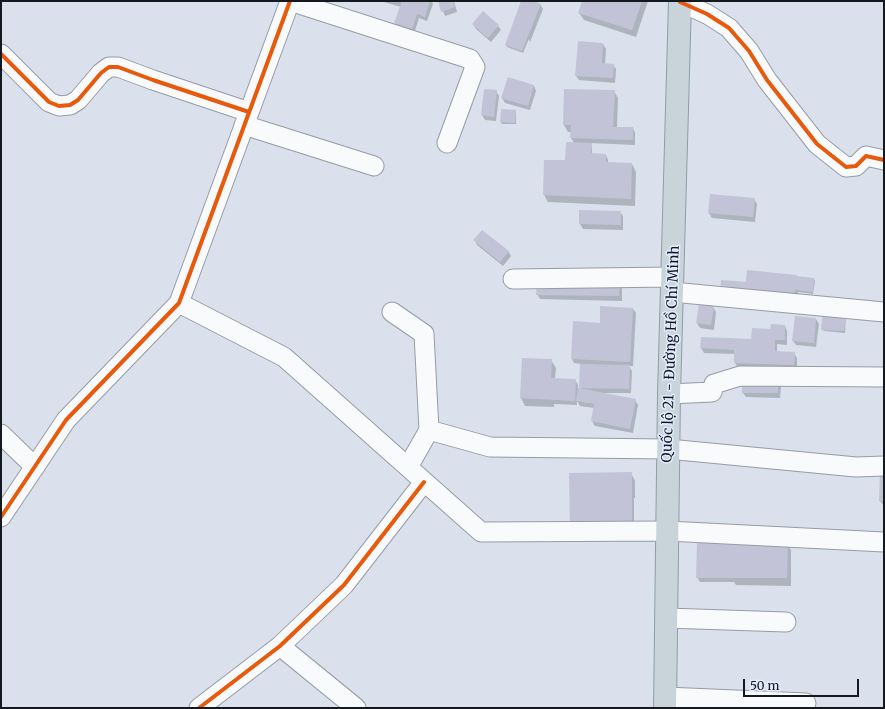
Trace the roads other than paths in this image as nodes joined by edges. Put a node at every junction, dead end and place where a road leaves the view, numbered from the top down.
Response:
1 (290, 1) edge
2 (680, 2) edge
3 (1, 54) edge
4 (247, 118) junction
5 (447, 143) dead end
6 (884, 160) edge
7 (374, 166) dead end
8 (513, 279) dead end
9 (673, 284) junction
10 (179, 304) junction
11 (392, 312) dead end
12 (884, 312) edge
13 (884, 377) edge
14 (669, 394) junction
15 (429, 430) junction
16 (1, 434) edge
17 (668, 449) junction
18 (884, 466) edge
19 (35, 467) junction
20 (408, 467) junction
21 (424, 482) junction
22 (1, 517) edge
23 (667, 531) junction
24 (884, 542) edge
25 (666, 618) junction
26 (786, 622) dead end
27 (280, 646) junction
28 (806, 702) dead end
29 (665, 703) edge
30 (199, 708) edge
31 (356, 708) edge

1 - 4 street
1 - 5 street
2 - 6 street
2 - 9 highway, Quốc lộ 21 - Đường Hồ Chí Minh
3 - 4 street
4 - 7 street
4 - 10 street
8 - 9 street
9 - 12 street
9 - 14 highway, Quốc lộ 21 - Đường Hồ Chí Minh
10 - 19 street
10 - 20 street
11 - 15 street
13 - 14 street
14 - 17 highway, Quốc lộ 21 - Đường Hồ Chí Minh
15 - 17 street
15 - 20 street
16 - 19 street
17 - 18 street
17 - 23 highway, Quốc lộ 21 - Đường Hồ Chí Minh
19 - 22 street
20 - 21 street
21 - 23 street
21 - 27 street
23 - 24 street
23 - 25 highway, Quốc lộ 21 - Đường Hồ Chí Minh
25 - 26 street
25 - 29 highway, Quốc lộ 21 - Đường Hồ Chí Minh
27 - 30 street
27 - 31 street
28 - 29 street

